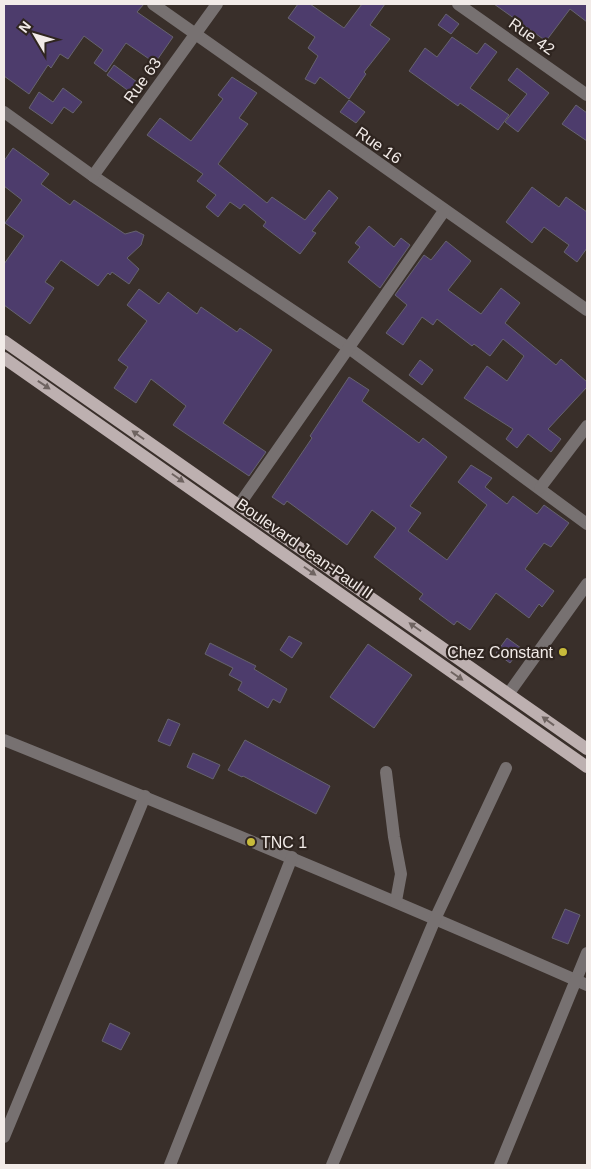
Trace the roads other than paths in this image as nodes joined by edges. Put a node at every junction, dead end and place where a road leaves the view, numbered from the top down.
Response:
1 (153, 4) edge
2 (217, 4) edge
3 (458, 4) edge
4 (195, 34) junction
5 (587, 95) edge
6 (4, 112) edge
7 (93, 176) junction
8 (444, 211) junction
9 (587, 310) edge
10 (4, 341) edge
11 (350, 349) junction
12 (4, 358) edge
13 (587, 426) edge
14 (540, 488) junction
15 (239, 505) junction
16 (587, 524) edge
17 (587, 584) edge
18 (509, 693) junction
19 (4, 740) edge
20 (587, 749) edge
21 (587, 767) edge
22 (506, 768) dead end
23 (386, 772) dead end
24 (144, 796) junction
25 (292, 857) junction
26 (396, 901) junction
27 (436, 917) junction
28 (587, 953) edge
29 (575, 980) junction
30 (587, 985) edge
31 (4, 1138) edge
32 (170, 1165) edge
33 (332, 1165) edge
34 (500, 1165) edge

1 - 4 street, Rue 16
2 - 4 street, Rue 63
3 - 5 street, Rue 42
4 - 7 street, Rue 63
4 - 8 street, Rue 16
6 - 7 street
7 - 11 street
8 - 9 street, Rue 16
8 - 11 street
15 -> 10 main road, Boulevard Jean-Paul II
11 - 14 street
11 - 15 street
12 -> 21 main road, Boulevard Jean-Paul II
13 - 14 street
14 - 16 street
18 -> 15 main road, Boulevard Jean-Paul II
17 - 18 street
20 -> 18 main road, Boulevard Jean-Paul II
19 - 24 street
22 - 27 street
23 - 26 street
24 - 25 street
24 - 31 street
25 - 26 street
25 - 32 street
26 - 27 street
27 - 29 street
27 - 33 street
28 - 29 street
29 - 30 street
29 - 34 street

